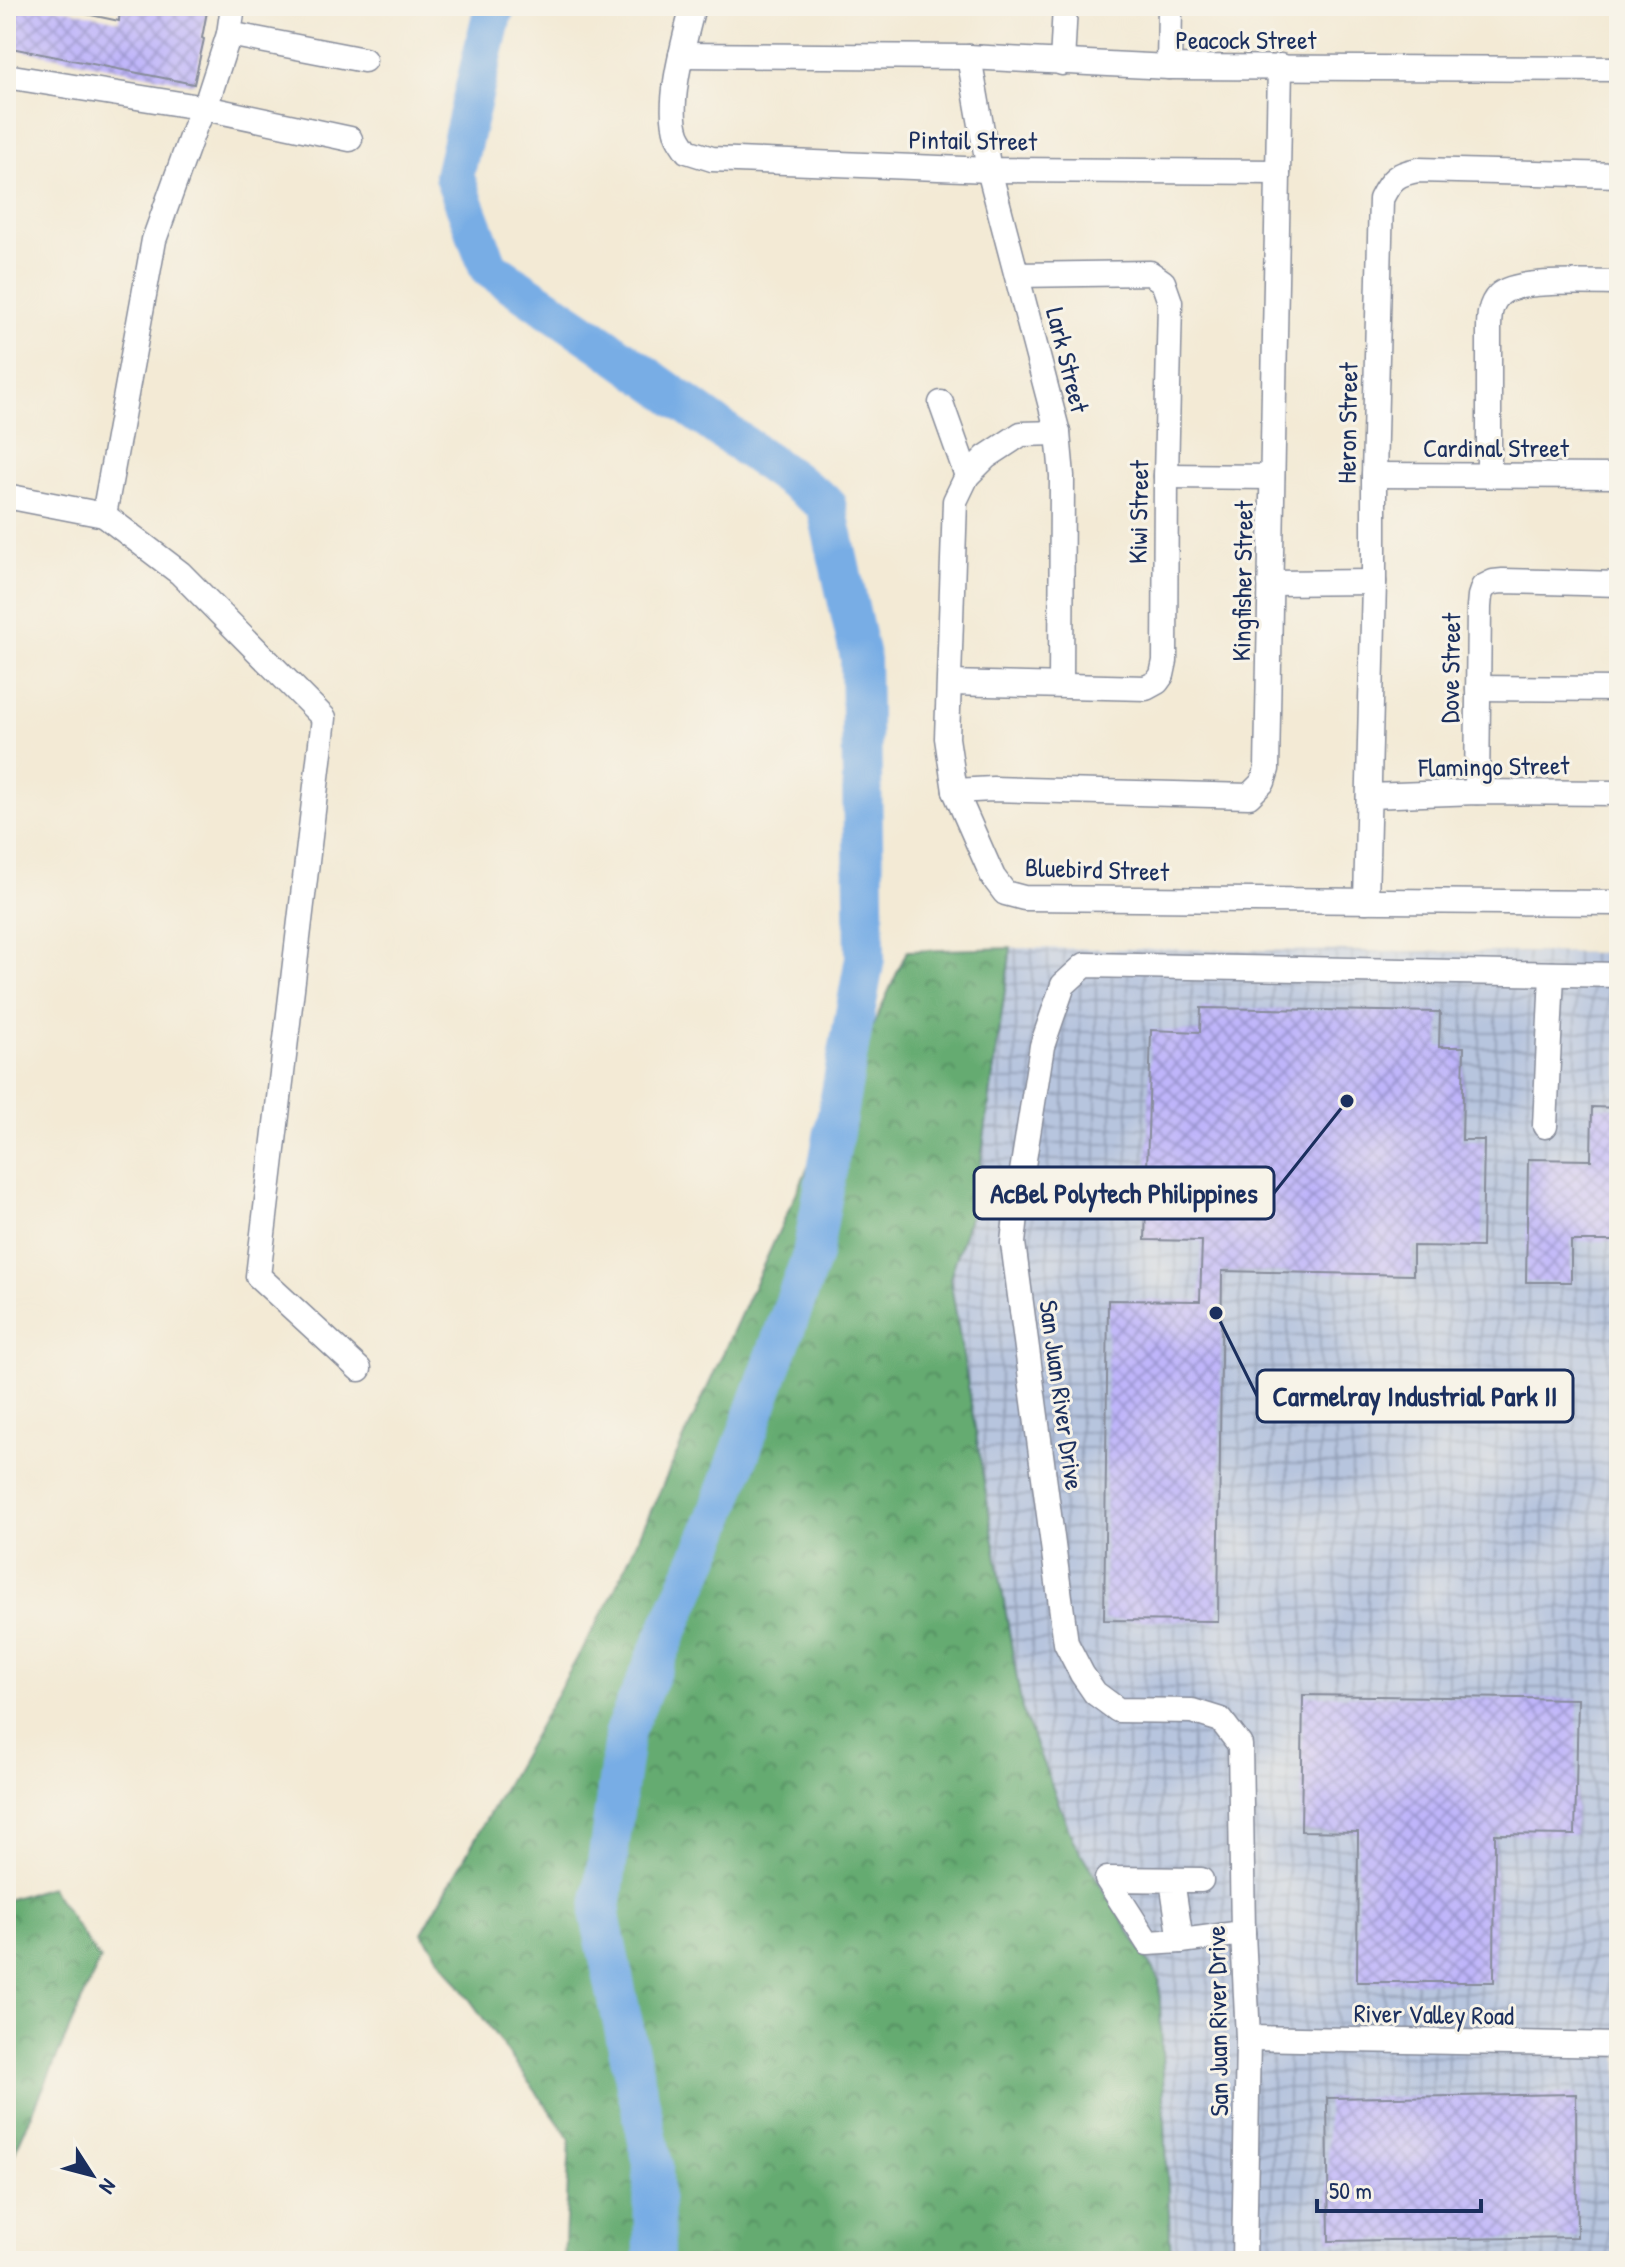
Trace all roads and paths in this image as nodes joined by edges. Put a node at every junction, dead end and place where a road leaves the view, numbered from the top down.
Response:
1 (233, 6) edge
2 (693, 6) edge
3 (1065, 6) edge
4 (1170, 6) edge
5 (229, 34) junction
6 (681, 55) junction
7 (969, 57) junction
8 (364, 60) dead end
9 (1062, 63) junction
10 (1280, 66) junction
11 (1169, 67) junction
12 (1619, 69) edge
13 (6, 76) edge
14 (205, 108) junction
15 (350, 139) dead end
16 (989, 170) junction
17 (1278, 172) junction
18 (1619, 175) edge
19 (1017, 275) junction
20 (1619, 283) edge
21 (941, 403) dead end
22 (1058, 433) junction
23 (1374, 475) junction
24 (1489, 475) junction
25 (967, 476) junction
26 (1166, 476) junction
27 (1619, 476) edge
28 (1272, 477) junction
29 (6, 496) edge
30 (104, 515) junction
31 (1374, 582) junction
32 (1270, 583) junction
33 (1619, 584) edge
34 (950, 683) junction
35 (1061, 684) junction
36 (1478, 688) junction
37 (1619, 689) edge
38 (955, 791) junction
39 (1477, 792) junction
40 (1619, 793) edge
41 (1369, 796) junction
42 (1366, 901) junction
43 (1619, 903) edge
44 (1552, 974) junction
45 (1619, 975) edge
46 (1545, 1126) dead end
47 (359, 1369) dead end
48 (1172, 1880) junction
49 (1201, 1880) dead end
50 (1243, 1933) junction
51 (1181, 1941) junction
52 (1248, 2038) junction
53 (1619, 2045) edge
54 (1244, 2261) edge

1 - 5 street
2 - 6 street
3 - 9 street
4 - 11 street
5 - 8 street
5 - 14 street
6 - 7 street, Peacock Street
6 - 16 street, Pintail Street
7 - 9 street, Peacock Street
7 - 16 street, Lark Street
9 - 11 street, Peacock Street
10 - 11 street, Peacock Street
10 - 12 street, Peacock Street
10 - 17 street, Kingfisher Street
13 - 14 street
14 - 15 street
14 - 30 street
16 - 17 street, Pintail Street
16 - 19 street, Lark Street
17 - 28 street, Kingfisher Street
18 - 23 street, Heron Street
19 - 22 street, Lark Street
19 - 26 street, Kiwi Street
20 - 24 street
21 - 25 street
22 - 25 street
22 - 35 street, Lark Street
23 - 24 street, Cardinal Street
23 - 31 street, Heron Street
24 - 27 street, Cardinal Street
25 - 34 street, Bluebird Street
26 - 28 street
26 - 35 street, Kiwi Street
28 - 32 street, Kingfisher Street
29 - 30 street
30 - 47 street
31 - 32 street
31 - 41 street, Heron Street
32 - 38 street, Kingfisher Street
33 - 36 street, Dove Street
34 - 35 street, Kiwi Street
34 - 38 street, Bluebird Street
36 - 37 street
36 - 39 street, Dove Street
38 - 42 street, Bluebird Street
39 - 40 street, Flamingo Street
39 - 41 street, Flamingo Street
41 - 42 street, Heron Street
42 - 43 street, Bluebird Street
44 - 45 street, San Juan River Drive
44 - 46 street
44 - 50 street, San Juan River Drive
48 - 49 street
48 - 51 street
48 - 51 street
50 - 51 street
50 - 52 street, San Juan River Drive
52 - 53 street, River Valley Road
52 - 54 street, San Juan River Drive

